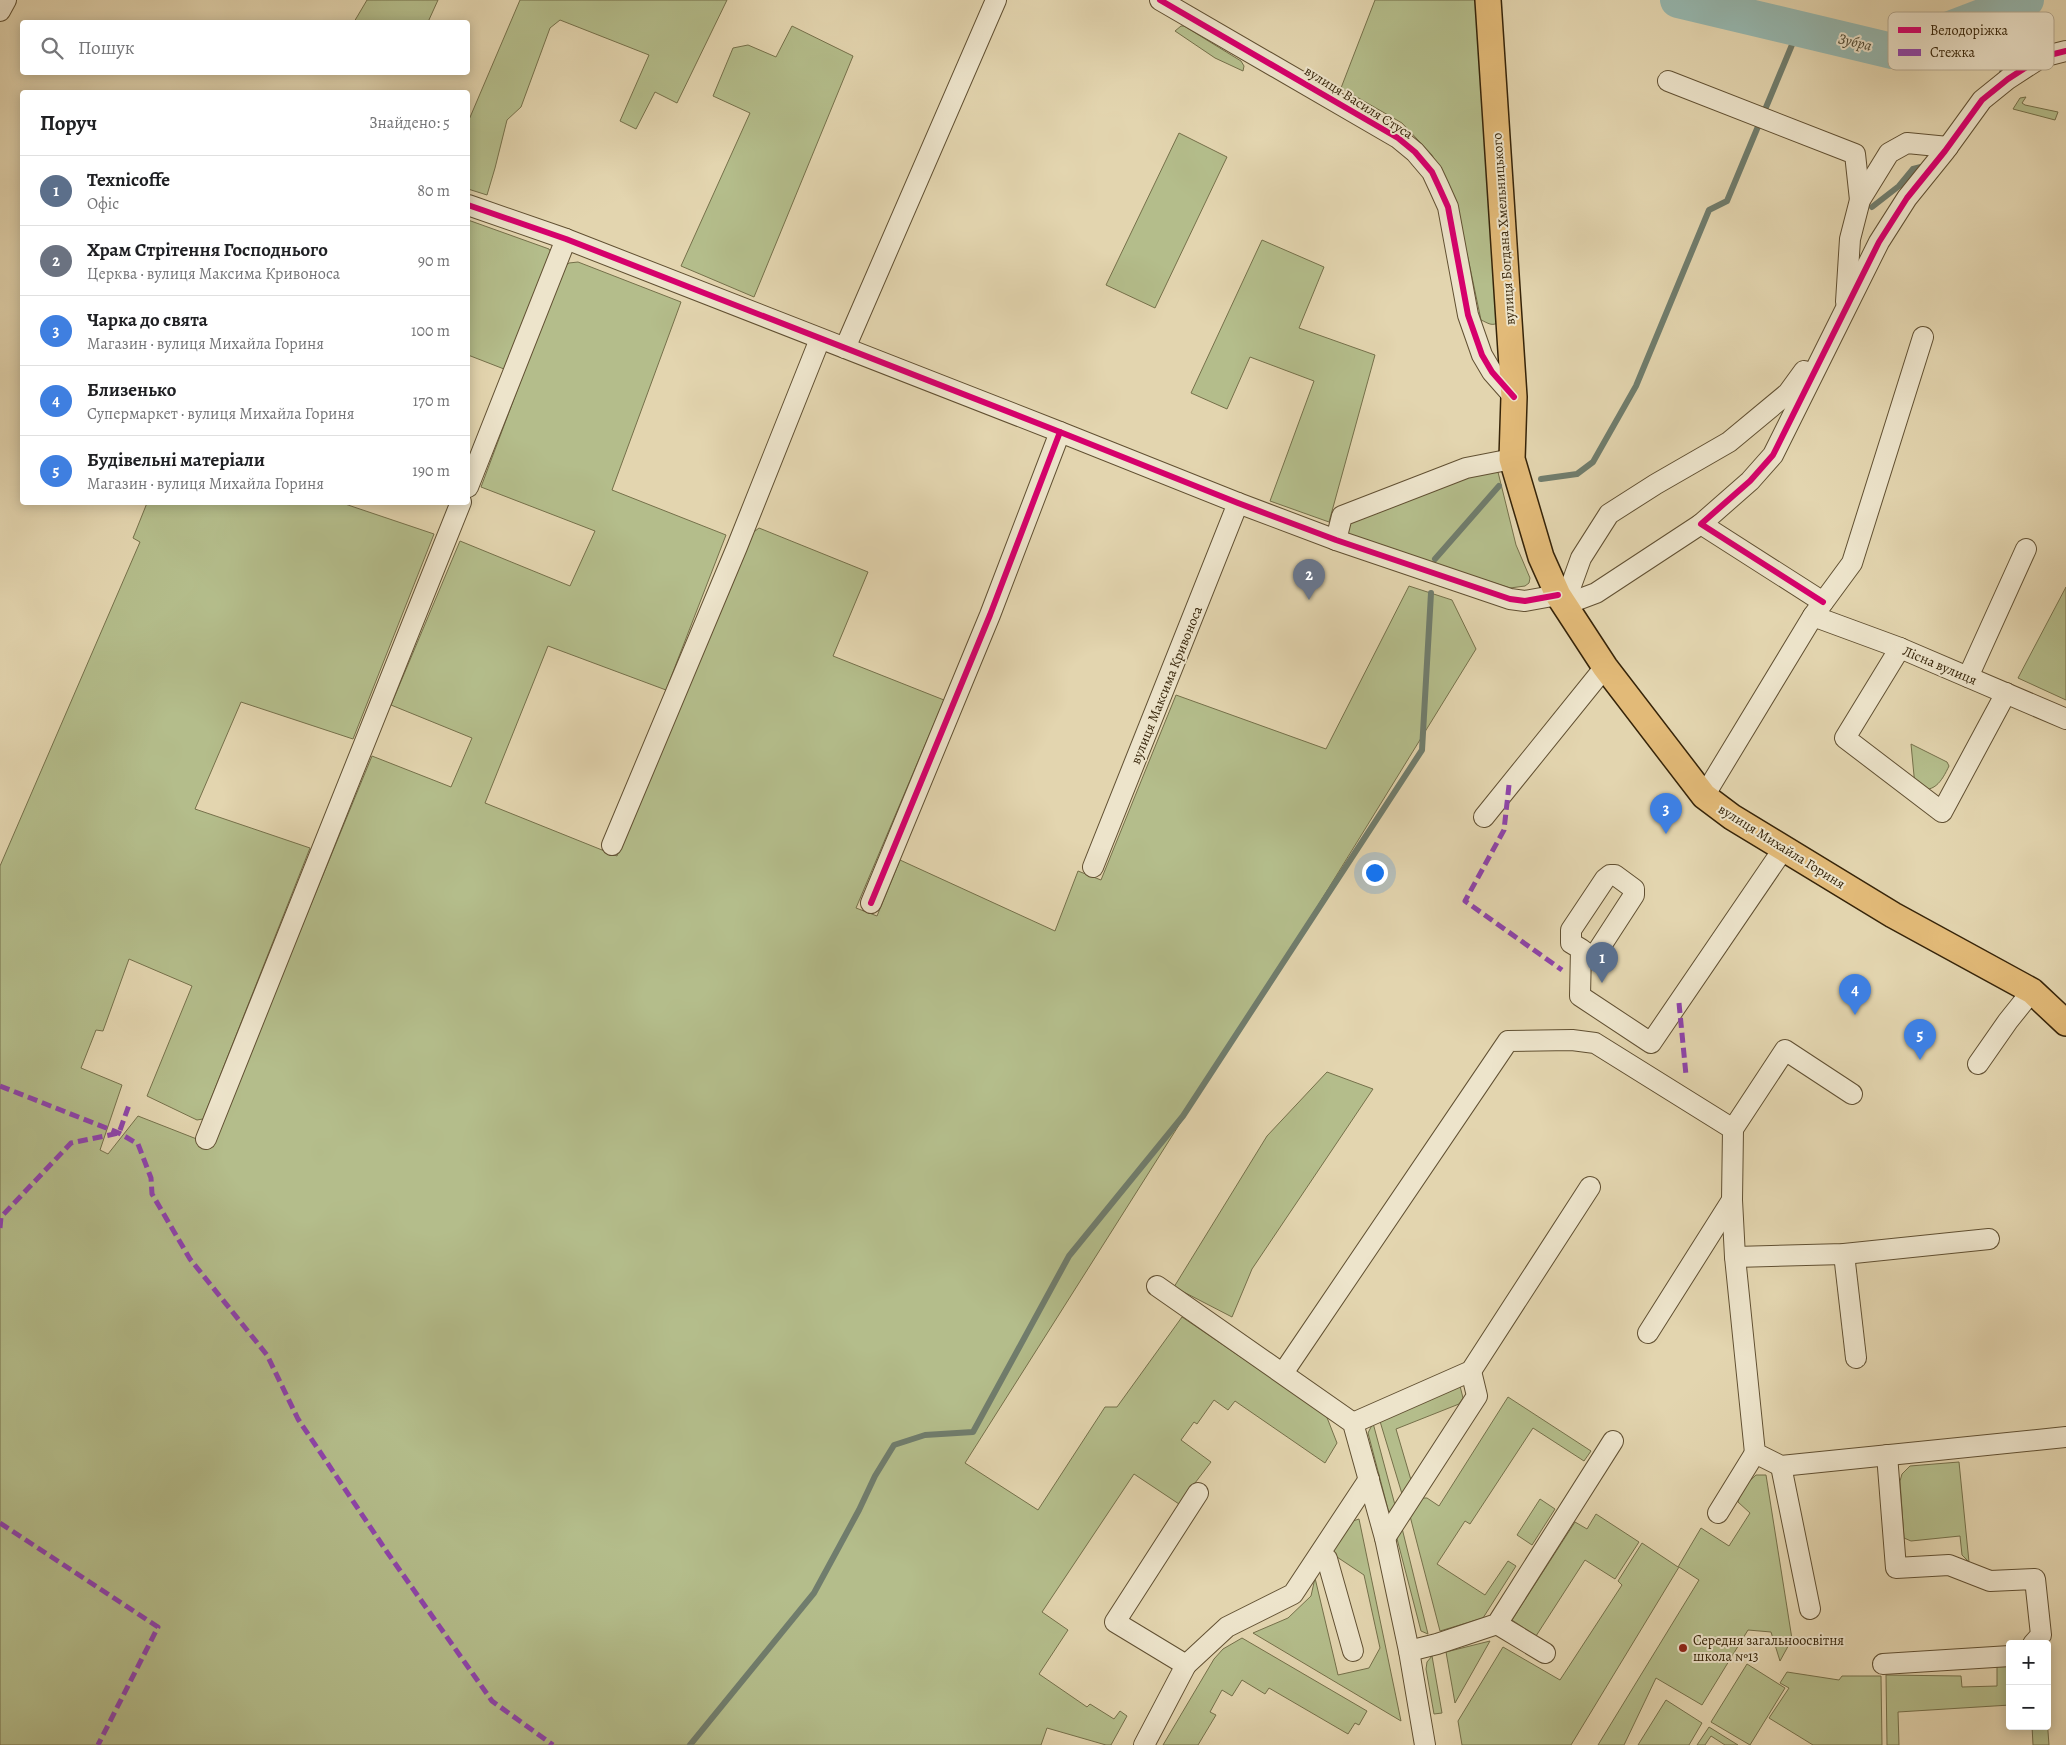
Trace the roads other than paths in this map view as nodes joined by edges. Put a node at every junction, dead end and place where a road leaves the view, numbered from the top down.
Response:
1 (6, 0) edge
2 (996, 0) edge
3 (1160, 0) edge
4 (1488, 0) edge
5 (0, 11) edge
6 (2022, 70) edge
7 (1668, 81) dead end
8 (1948, 147) junction
9 (1860, 200) junction
10 (470, 206) edge
11 (566, 239) junction
12 (1845, 311) junction
13 (1923, 337) dead end
14 (820, 339) junction
15 (845, 348) junction
16 (1514, 397) junction
17 (1060, 432) junction
18 (1512, 459) junction
19 (470, 482) edge
20 (1238, 503) junction
21 (461, 505) edge
22 (1701, 524) junction
23 (1336, 540) junction
24 (2026, 549) dead end
25 (1561, 600) junction
26 (1818, 609) junction
27 (1900, 648) junction
28 (1604, 667) junction
29 (1968, 677) junction
30 (2006, 693) junction
31 (2066, 719) edge
32 (1704, 796) junction
33 (1484, 817) dead end
34 (612, 845) dead end
35 (1784, 848) junction
36 (1094, 868) dead end
37 (871, 904) dead end
38 (1581, 949) dead end
39 (2032, 991) junction
40 (2066, 1022) edge
41 (1978, 1064) dead end
42 (1852, 1094) dead end
43 (1733, 1130) junction
44 (206, 1138) dead end
45 (1590, 1187) dead end
46 (1732, 1200) junction
47 (1989, 1239) dead end
48 (1844, 1254) junction
49 (1735, 1257) junction
50 (1157, 1286) dead end
51 (1648, 1333) dead end
52 (1856, 1358) dead end
53 (1471, 1371) junction
54 (1283, 1373) junction
55 (1353, 1423) junction
56 (2066, 1437) edge
57 (1613, 1441) dead end
58 (1755, 1453) junction
59 (1887, 1456) junction
60 (1781, 1466) junction
61 (1369, 1479) junction
62 (1198, 1493) dead end
63 (1718, 1513) dead end
64 (1385, 1538) junction
65 (1320, 1554) junction
66 (1810, 1609) dead end
67 (1497, 1624) junction
68 (2037, 1640) edge
69 (1353, 1651) dead end
70 (1408, 1651) junction
71 (1545, 1653) dead end
72 (2006, 1656) edge
73 (1883, 1664) dead end
74 (1186, 1665) junction
75 (1144, 1745) edge
76 (1425, 1745) edge

1 - 5 street
2 - 15 street
3 - 16 street, вулиця Василя Стуса
4 - 16 main road, вулиця Богдана Хмельницького
6 - 8 street
7 - 9 street
8 - 9 street
8 - 12 street
9 - 12 street
10 - 11 street
11 - 14 street
11 - 19 street
12 - 22 street
12 - 25 street
13 - 26 street
14 - 15 street
14 - 34 street
15 - 17 street
16 - 18 main road, вулиця Богдана Хмельницького
17 - 20 street
17 - 37 street
18 - 23 street
18 - 25 main road, вулиця Михайла Гориня
20 - 23 street
20 - 36 street, вулиця Максима Кривоноса
21 - 44 street
22 - 25 street
22 - 26 street, Лісна вулиця
23 - 25 street
24 - 29 street
25 - 28 main road, вулиця Михайла Гориня
26 - 27 street, Лісна вулиця
26 - 32 street
27 - 29 street, Лісна вулиця
27 - 30 street
28 - 32 main road, вулиця Михайла Гориня
28 - 33 street
29 - 30 street, Лісна вулиця
30 - 31 street, Лісна вулиця
32 - 35 main road, вулиця Михайла Гориня
35 - 38 street
35 - 39 main road, вулиця Михайла Гориня
39 - 40 main road, вулиця Михайла Гориня
39 - 41 street
42 - 43 street
43 - 46 street
43 - 54 street
45 - 53 street
46 - 49 street
46 - 51 street
47 - 48 street
48 - 49 street
48 - 52 street
49 - 58 street
50 - 54 street
53 - 55 street
53 - 64 street
54 - 55 street
55 - 61 street
56 - 59 street
57 - 67 street
58 - 60 street
58 - 63 street
59 - 60 street
59 - 68 street
60 - 66 street
61 - 64 street
61 - 65 street
62 - 74 street
64 - 70 street
65 - 69 street
65 - 74 street
67 - 70 street
67 - 71 street
70 - 76 street
72 - 73 street
74 - 75 street

